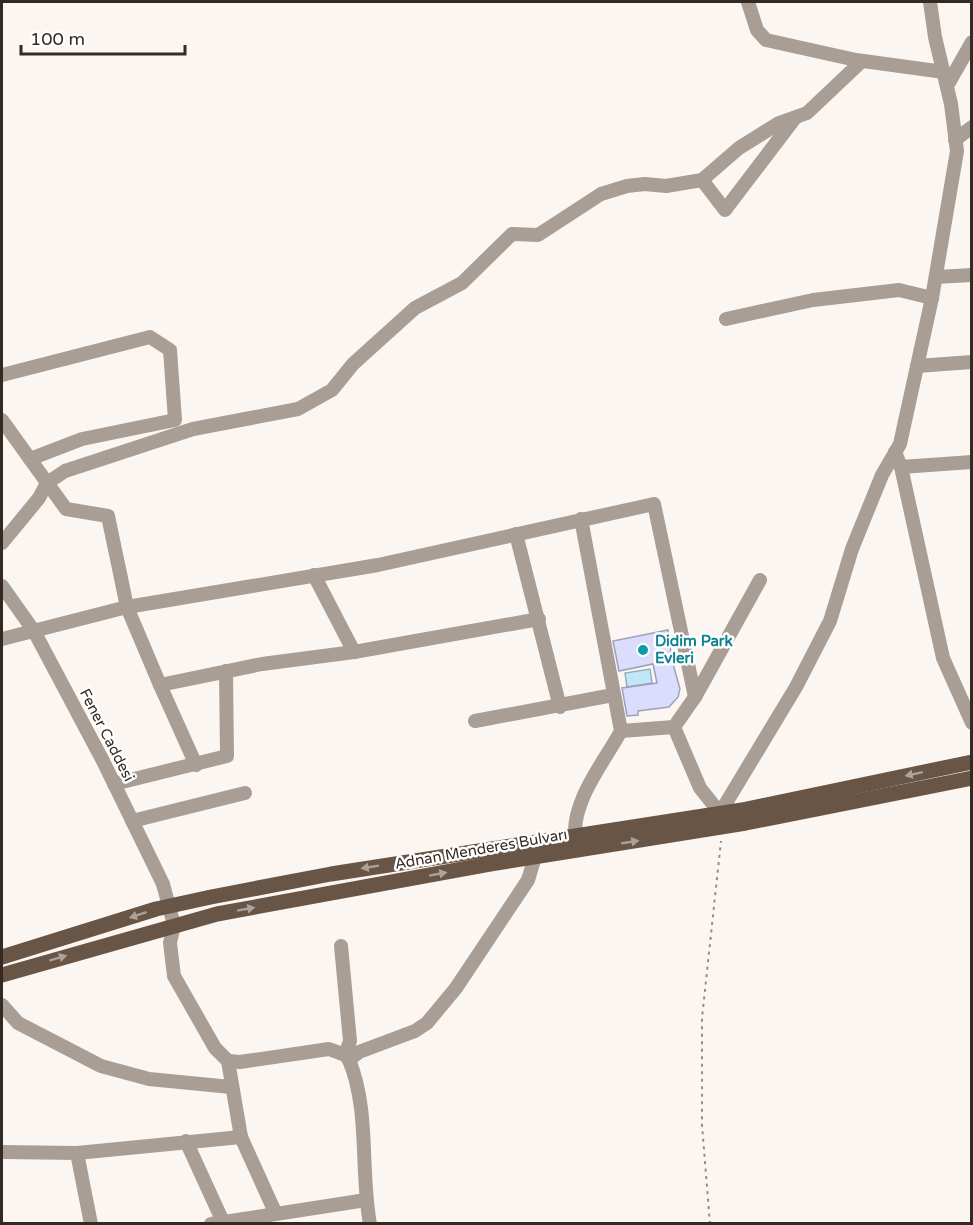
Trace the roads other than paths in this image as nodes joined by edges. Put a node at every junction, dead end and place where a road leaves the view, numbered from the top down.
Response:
1 (748, 2) edge
2 (930, 2) edge
3 (972, 42) edge
4 (862, 61) junction
5 (945, 79) junction
6 (796, 117) junction
7 (972, 128) edge
8 (956, 140) junction
9 (702, 180) junction
10 (972, 275) edge
11 (936, 277) junction
12 (932, 298) junction
13 (726, 319) dead end
14 (972, 362) edge
15 (917, 366) junction
16 (2, 375) edge
17 (2, 420) edge
18 (147, 427) junction
19 (153, 443) junction
20 (895, 452) junction
21 (30, 459) junction
22 (971, 465) edge
23 (901, 467) junction
24 (47, 483) junction
25 (581, 519) junction
26 (516, 534) junction
27 (2, 543) edge
28 (314, 574) junction
29 (760, 580) dead end
30 (2, 586) edge
31 (127, 607) junction
32 (539, 619) junction
33 (34, 632) junction
34 (2, 639) edge
35 (354, 652) junction
36 (226, 670) junction
37 (972, 684) edge
38 (160, 685) junction
39 (957, 689) junction
40 (613, 696) junction
41 (695, 696) junction
42 (560, 707) junction
43 (475, 721) dead end
44 (972, 723) edge
45 (674, 728) junction
46 (621, 731) junction
47 (972, 762) edge
48 (196, 765) junction
49 (972, 778) edge
50 (114, 784) junction
51 (246, 792) dead end
52 (721, 820) junction
53 (132, 821) junction
54 (574, 836) junction
55 (536, 857) junction
56 (169, 906) junction
57 (174, 925) junction
58 (341, 946) dead end
59 (2, 957) edge
60 (2, 975) edge
61 (2, 1005) edge
62 (347, 1057) junction
63 (228, 1061) junction
64 (231, 1087) junction
65 (241, 1137) junction
66 (186, 1141) junction
67 (2, 1152) edge
68 (77, 1153) junction
69 (366, 1200) junction
70 (275, 1212) junction
71 (219, 1223) edge
72 (91, 1224) edge
73 (370, 1224) edge

1 - 4 street
2 - 5 street
3 - 5 street
4 - 5 street
4 - 6 street
5 - 8 street
6 - 9 street
6 - 9 street
7 - 8 street
8 - 11 street
9 - 19 street
10 - 11 street
11 - 12 street
12 - 13 street
12 - 15 street
14 - 15 street
15 - 20 street
16 - 18 street
17 - 21 street
18 - 19 street
18 - 21 street
19 - 24 street
20 - 23 street
20 - 52 street
21 - 24 street
22 - 23 street
23 - 39 street
24 - 27 street
24 - 31 street
25 - 26 street
25 - 40 street
25 - 41 street
26 - 28 street
26 - 32 street
28 - 31 street
28 - 35 street
29 - 41 street
30 - 33 street, Fener Caddesi
31 - 33 street
31 - 38 street
32 - 35 street
32 - 42 street
33 - 34 street
33 - 50 street, Fener Caddesi
35 - 36 street
36 - 38 street
36 - 48 street
37 - 39 street
38 - 48 street
39 - 44 street
40 - 42 street
40 - 46 street
41 - 45 street
42 - 43 street
45 - 46 street
45 - 52 street
46 - 54 street
47 -> 52 main road, Adnan Menderes Bulvarı
48 - 50 street
49 - 52 main road, Adnan Menderes Bulvarı
50 - 53 street, Fener Caddesi
51 - 53 street
52 - 54 main road, Adnan Menderes Bulvarı
55 -> 52 main road, Adnan Menderes Bulvarı
53 - 56 street, Fener Caddesi
54 -> 56 main road, Adnan Menderes Bulvarı
57 -> 55 main road, Adnan Menderes Bulvarı
55 - 62 street
56 - 57 street, Fener Caddesi
56 -> 59 main road, Adnan Menderes Bulvarı
60 -> 57 main road, Adnan Menderes Bulvarı
57 - 63 street, Fener Caddesi
58 - 62 street
61 - 64 street
62 - 63 street
62 - 69 street
63 - 64 street
64 - 65 street
65 - 66 street
65 - 70 street
66 - 68 street
66 - 71 street
67 - 68 street
68 - 72 street
69 - 70 street
69 - 73 street
70 - 71 street

